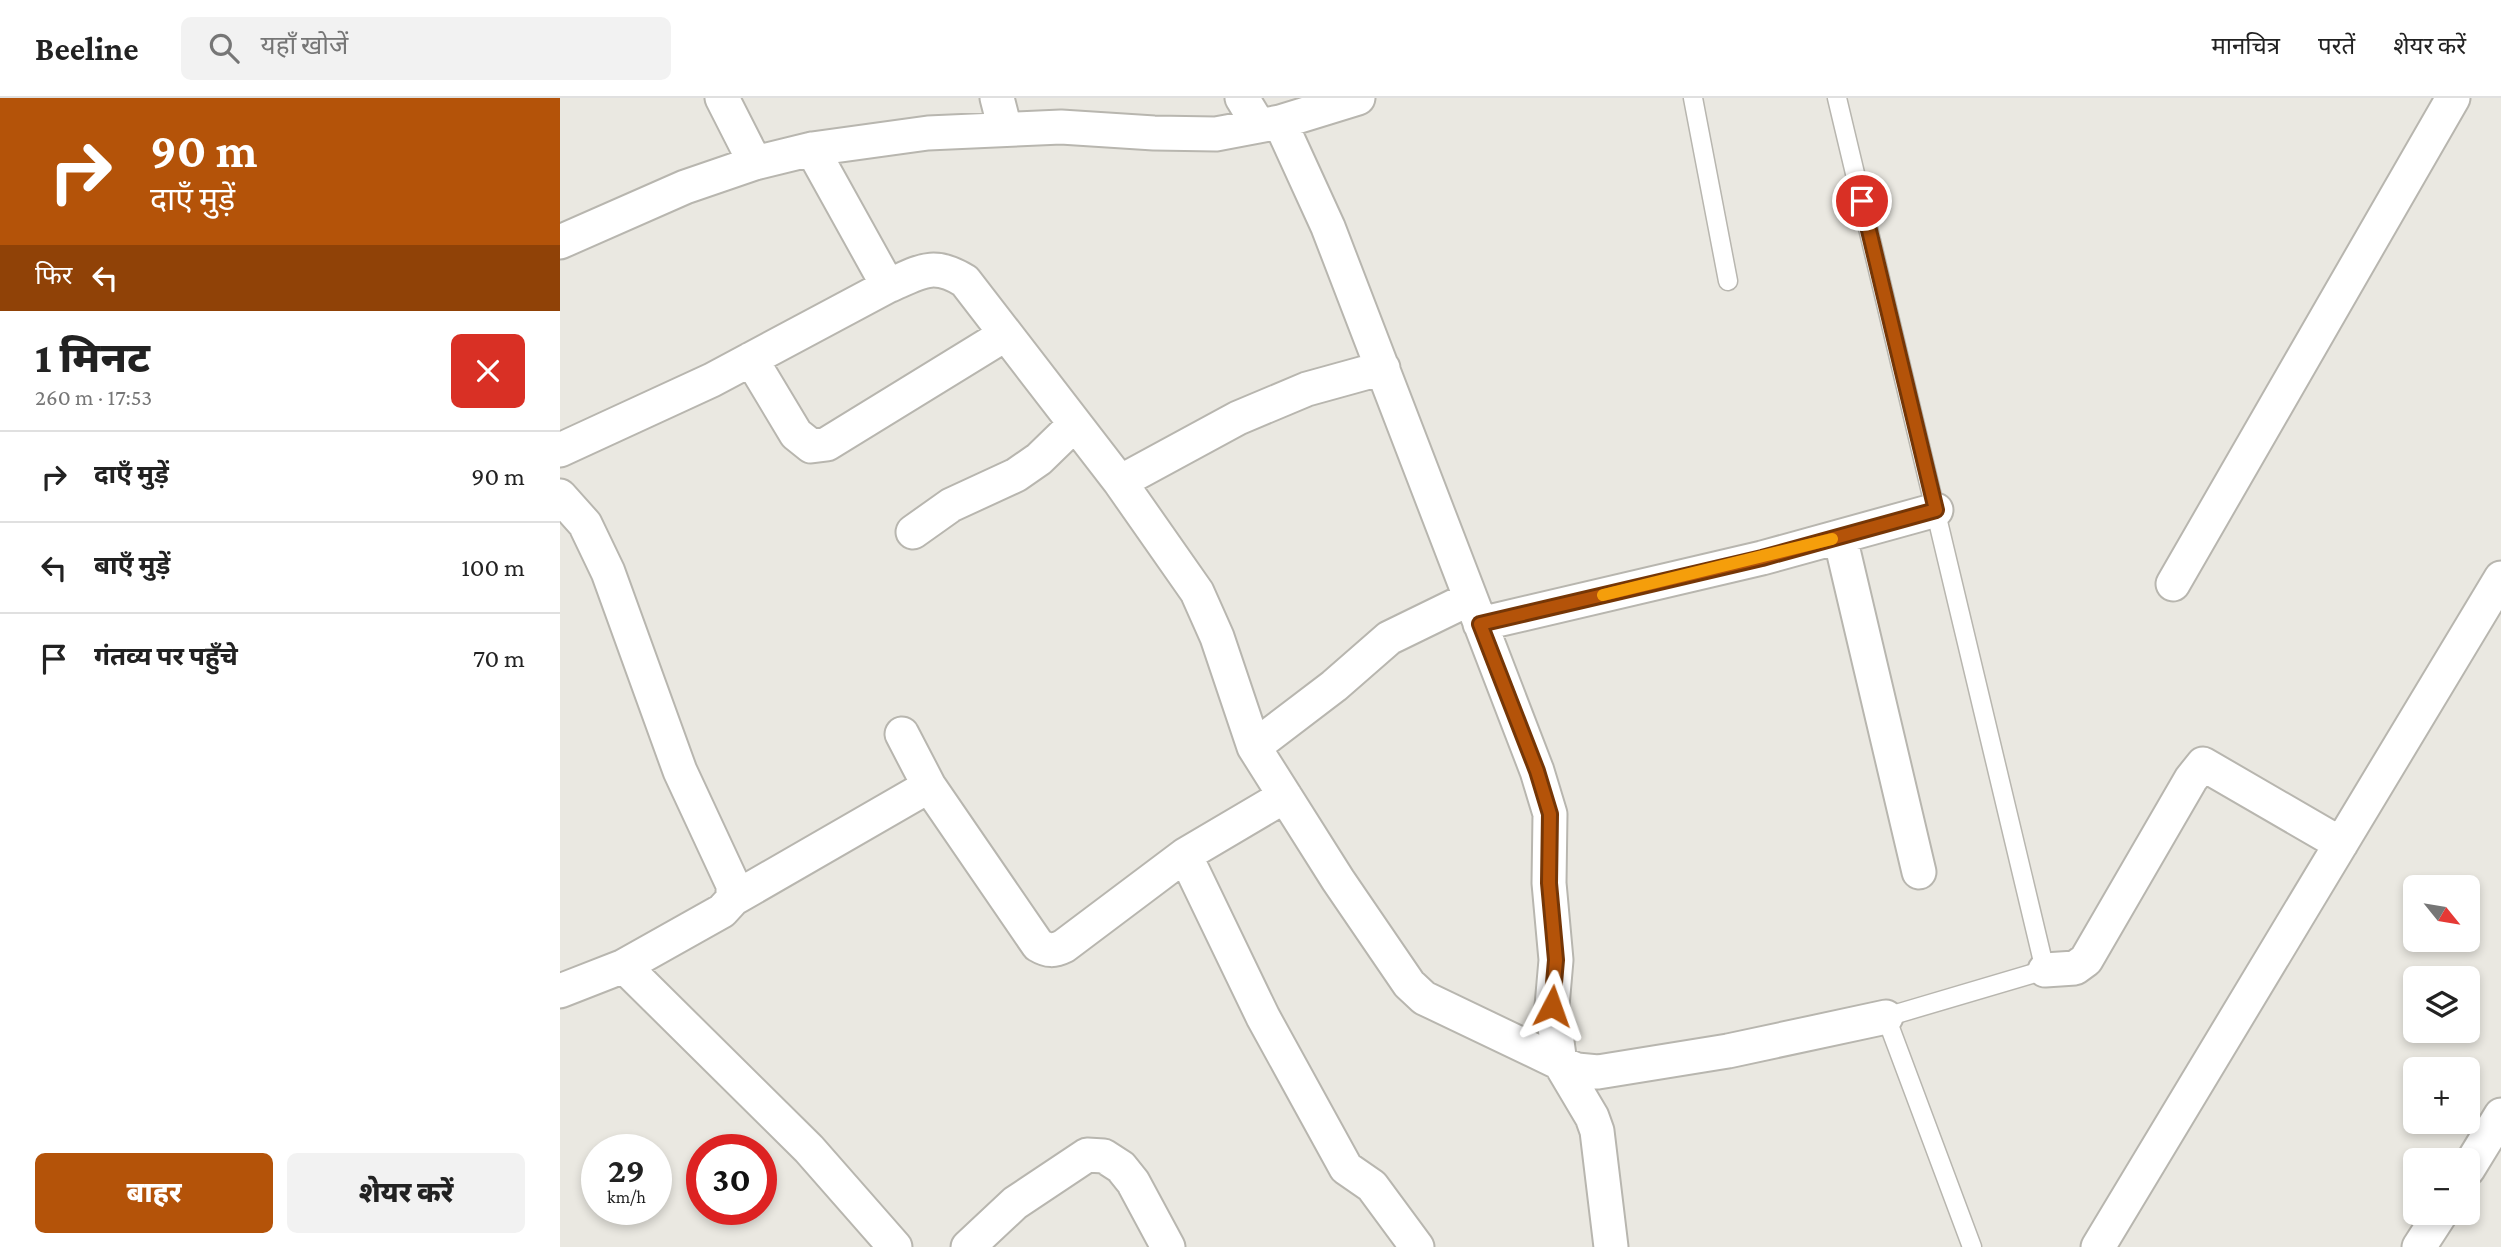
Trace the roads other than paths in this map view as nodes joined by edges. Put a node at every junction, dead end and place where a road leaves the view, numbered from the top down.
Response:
1 (722, 98) edge
2 (1242, 98) edge
3 (1358, 98) edge
4 (1693, 98) edge
5 (1837, 98) edge
6 (2453, 98) edge
7 (1001, 114) edge
8 (1269, 124) junction
9 (812, 149) junction
10 (755, 163) junction
11 (560, 242) edge
12 (1728, 281) dead end
13 (888, 286) junction
14 (1006, 334) junction
15 (751, 359) junction
16 (1383, 368) junction
17 (1075, 424) junction
18 (560, 450) edge
19 (1120, 482) junction
20 (560, 496) edge
21 (1936, 510) junction
22 (914, 532) dead end
23 (1840, 537) junction
24 (2501, 578) edge
25 (2173, 584) dead end
26 (1475, 611) junction
27 (902, 734) dead end
28 (1254, 747) junction
29 (929, 786) junction
30 (1285, 796) junction
31 (2341, 844) junction
32 (1185, 855) junction
33 (1919, 872) dead end
34 (733, 899) junction
35 (624, 966) junction
36 (2045, 970) junction
37 (560, 991) edge
38 (1886, 1017) junction
39 (1560, 1063) junction
40 (2501, 1115) edge
41 (2480, 1149) edge
42 (2433, 1225) edge
43 (895, 1247) edge
44 (968, 1247) edge
45 (1168, 1247) edge
46 (1417, 1247) edge
47 (1611, 1247) edge
48 (1972, 1247) edge
49 (2098, 1247) edge
50 (2419, 1247) edge

1 - 10 street
2 - 8 street
3 - 8 street
4 - 12 lane
5 - 21 lane
6 - 25 street
7 - 8 street
7 - 9 street
8 - 16 street
9 - 10 street
9 - 13 street
10 - 11 street
13 - 14 street
13 - 15 street
14 - 15 street
14 - 17 street
15 - 18 street
16 - 19 street
16 - 26 street
17 - 19 street
17 - 22 street
19 - 28 street
20 - 34 street
21 - 23 street
21 - 36 lane
23 - 26 street
23 - 33 street
24 - 31 street
26 - 28 street
26 - 39 street
27 - 29 street
28 - 30 street
29 - 32 street
29 - 34 street
30 - 32 street
30 - 39 street
31 - 36 street
31 - 49 street
32 - 46 street
34 - 35 street
35 - 37 street
35 - 43 street
36 - 38 lane
38 - 39 street
38 - 48 lane
39 - 47 street
40 - 41 street
42 - 50 street
44 - 45 street

